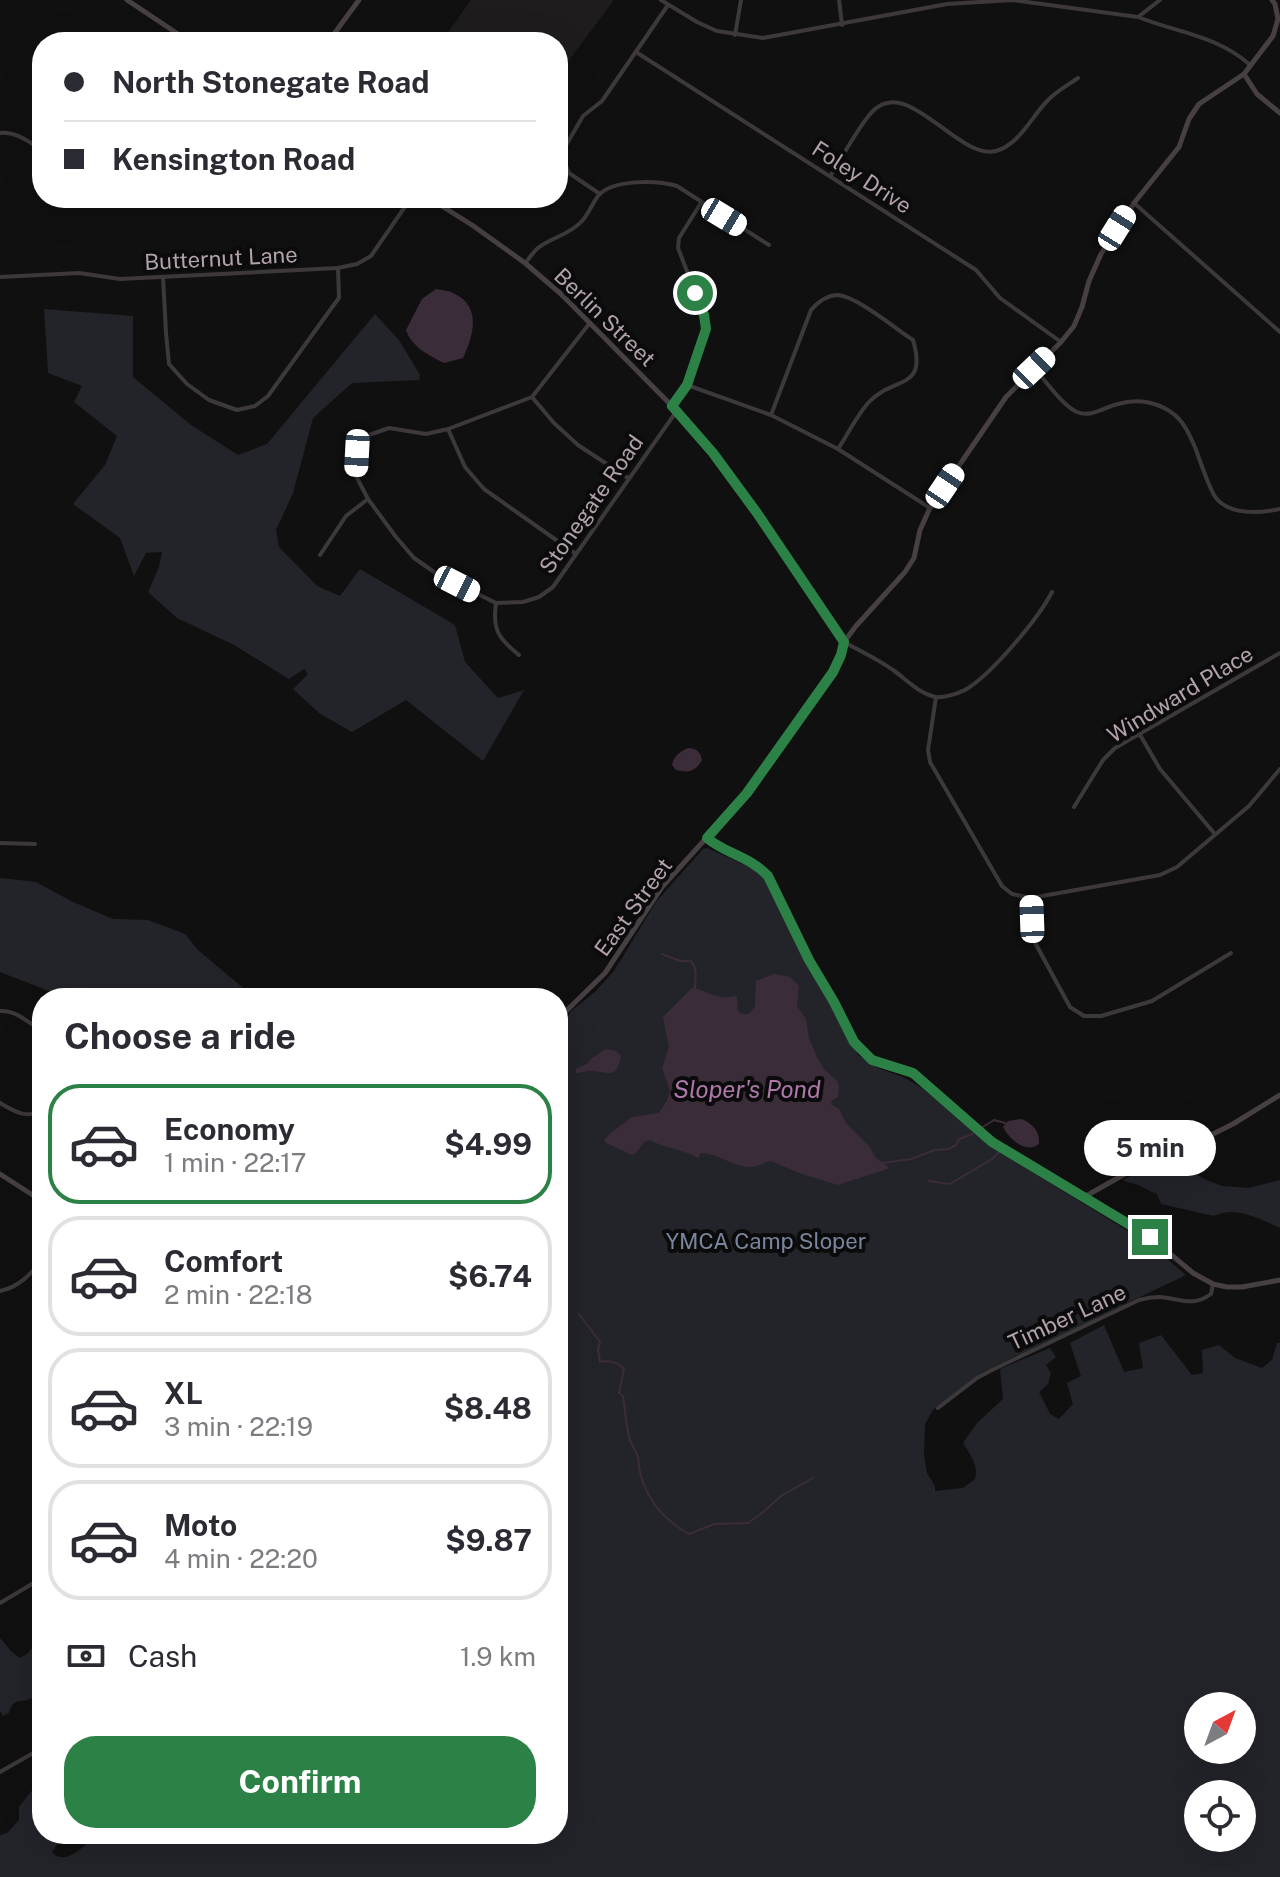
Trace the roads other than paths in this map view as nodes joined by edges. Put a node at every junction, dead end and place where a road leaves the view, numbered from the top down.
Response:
1 (359, 0) edge
2 (661, 0) edge
3 (741, 0) edge
4 (839, 0) edge
5 (1160, 0) edge
6 (1272, 0) edge
7 (131, 1) edge
8 (668, 5) junction
9 (1138, 17) junction
10 (842, 25) junction
11 (176, 32) edge
12 (335, 32) edge
13 (735, 35) junction
14 (636, 52) junction
15 (1250, 65) junction
16 (1244, 74) junction
17 (1078, 78) dead end
18 (1280, 113) edge
19 (0, 133) edge
20 (568, 142) edge
21 (32, 143) edge
22 (568, 171) edge
23 (831, 175) junction
24 (600, 194) junction
25 (701, 203) junction
26 (1134, 203) junction
27 (404, 208) edge
28 (445, 208) edge
29 (769, 245) dead end
30 (525, 263) junction
31 (338, 268) junction
32 (0, 277) edge
33 (163, 277) junction
34 (589, 324) junction
35 (1280, 332) edge
36 (1061, 342) junction
37 (1034, 368) junction
38 (687, 385) junction
39 (532, 397) junction
40 (674, 408) junction
41 (771, 415) junction
42 (448, 429) junction
43 (838, 449) junction
44 (628, 478) junction
45 (368, 499) junction
46 (930, 508) junction
47 (1280, 509) edge
48 (576, 554) junction
49 (320, 555) dead end
50 (1052, 592) dead end
51 (496, 603) junction
52 (844, 642) junction
53 (1280, 653) edge
54 (519, 655) dead end
55 (936, 697) junction
56 (1139, 733) junction
57 (1280, 769) edge
58 (1074, 807) dead end
59 (1215, 834) junction
60 (707, 838) junction
61 (0, 843) edge
62 (35, 844) dead end
63 (1031, 898) junction
64 (1231, 953) dead end
65 (568, 1009) edge
66 (0, 1011) edge
67 (32, 1024) edge
68 (1280, 1095) edge
69 (0, 1103) edge
70 (32, 1114) edge
71 (0, 1174) edge
72 (32, 1195) edge
73 (1083, 1197) junction
74 (32, 1273) edge
75 (1280, 1280) edge
76 (1213, 1284) junction
77 (0, 1291) edge
78 (938, 1408) dead end
79 (32, 1584) edge
80 (0, 1603) edge
81 (32, 1754) edge
82 (0, 1772) edge

1 - 12 main road
2 - 8 street
3 - 13 street
4 - 10 street
5 - 9 street
6 - 15 main road
7 - 11 main road
8 - 13 street
8 - 14 street
9 - 10 street
9 - 15 street
10 - 13 street
14 - 20 street
14 - 23 street, Foley Drive
15 - 16 main road
16 - 18 main road
16 - 26 main road, East Street
17 - 23 street
19 - 21 street
22 - 24 street
23 - 36 street, Foley Drive
24 - 25 street
24 - 30 street
25 - 29 street
25 - 38 street, Stonegate Road
26 - 35 street
26 - 36 main road, East Street
27 - 31 street, Butternut Lane
28 - 30 main road, Berlin Street
30 - 34 main road, Berlin Street
31 - 33 street, Butternut Lane
31 - 33 street
32 - 33 street, Butternut Lane
34 - 39 street
34 - 40 main road, Berlin Street
36 - 37 main road, East Street
37 - 46 main road, East Street
37 - 47 street
38 - 40 street, Stonegate Road
38 - 41 street
39 - 42 street
39 - 44 street
40 - 44 street, Stonegate Road
40 - 52 main road, Berlin Street
41 - 43 street
41 - 43 street
42 - 45 street
42 - 48 street
43 - 46 street
44 - 48 street, Stonegate Road
45 - 49 street
45 - 51 street
46 - 52 main road, East Street
48 - 51 street, Stonegate Road
50 - 55 street
51 - 54 street
52 - 55 street
52 - 60 main road, East Street
53 - 56 street, Windward Place
55 - 63 street
56 - 58 street, Windward Place
56 - 59 street
57 - 59 street
59 - 63 street
60 - 65 main road, East Street
60 - 73 main road
61 - 62 street
63 - 64 street
66 - 67 street
68 - 73 main road
69 - 70 street
71 - 72 main road
73 - 76 main road
74 - 77 street
75 - 76 main road
76 - 78 street, Timber Lane
79 - 80 street
81 - 82 street

